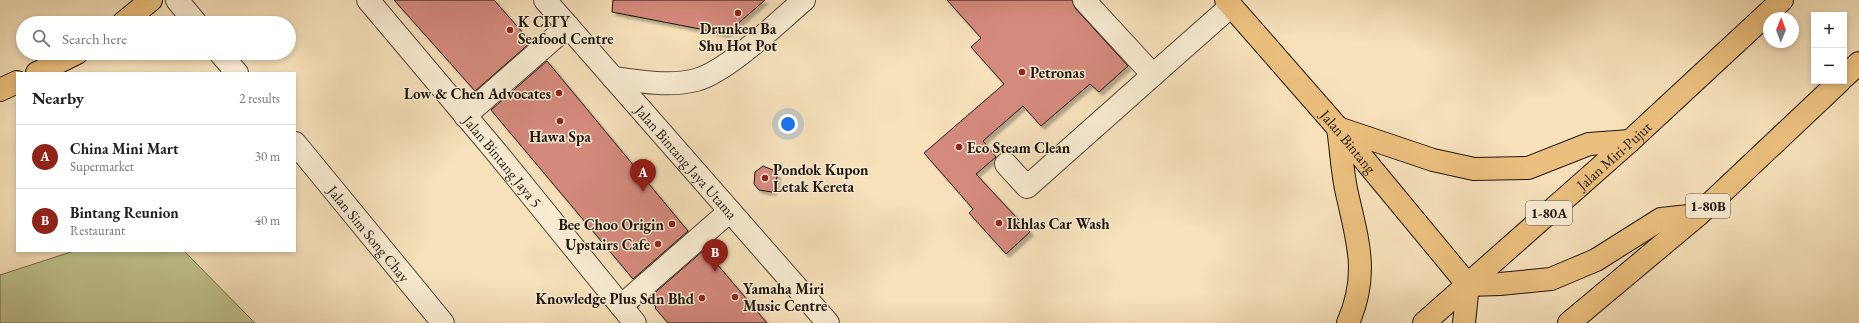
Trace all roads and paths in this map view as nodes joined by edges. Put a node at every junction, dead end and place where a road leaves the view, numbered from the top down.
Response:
1 (151, 0) edge
2 (177, 0) edge
3 (368, 0) edge
4 (545, 0) edge
5 (804, 0) edge
6 (1084, 0) edge
7 (1782, 0) edge
8 (1228, 3) edge
9 (132, 16) edge
10 (190, 16) edge
11 (568, 26) junction
12 (63, 60) edge
13 (226, 60) edge
14 (1859, 63) edge
15 (38, 72) edge
16 (236, 72) edge
17 (1847, 74) edge
18 (1153, 75) junction
19 (613, 78) junction
20 (16, 82) edge
21 (1837, 84) edge
22 (0, 90) edge
23 (465, 116) junction
24 (1338, 128) junction
25 (1630, 141) junction
26 (296, 145) edge
27 (1006, 164) dead end
28 (730, 211) junction
29 (1698, 215) junction
30 (1468, 285) junction
31 (621, 306) junction
32 (443, 323) edge
33 (635, 323) edge
34 (828, 323) edge
35 (1348, 323) edge
36 (1424, 323) edge
37 (1464, 323) edge
38 (1569, 323) edge

1 - 9 main road
2 - 10 street
3 - 23 street, Jalan Bintang Jaya 5
4 - 11 street, Jalan Bintang Jaya Utama
5 - 19 street
6 - 18 street
7 - 25 main road, Jalan Miri-Pujut / 1-80A
8 - 18 street
8 - 24 main road, Jalan Bintang
11 - 19 street, Jalan Bintang Jaya Utama
11 - 23 street
12 - 15 main road
13 - 16 street
14 - 17 main road
18 - 27 street
19 - 28 street, Jalan Bintang Jaya Utama
20 - 22 main road
21 - 29 main road, 1-80B
23 - 31 street, Jalan Bintang Jaya 5
24 - 25 main road
24 - 30 main road, Jalan Bintang
24 - 35 main road
25 - 30 main road, Jalan Miri-Pujut / 1-80A
26 - 32 street, Jalan Sim Song Chay
28 - 31 street
28 - 34 street, Jalan Bintang Jaya Utama
29 - 30 main road
29 - 38 main road, 1-80B
30 - 36 main road, Jalan Miri-Pujut / 1-80A
30 - 37 main road
31 - 33 street, Jalan Bintang Jaya 5

